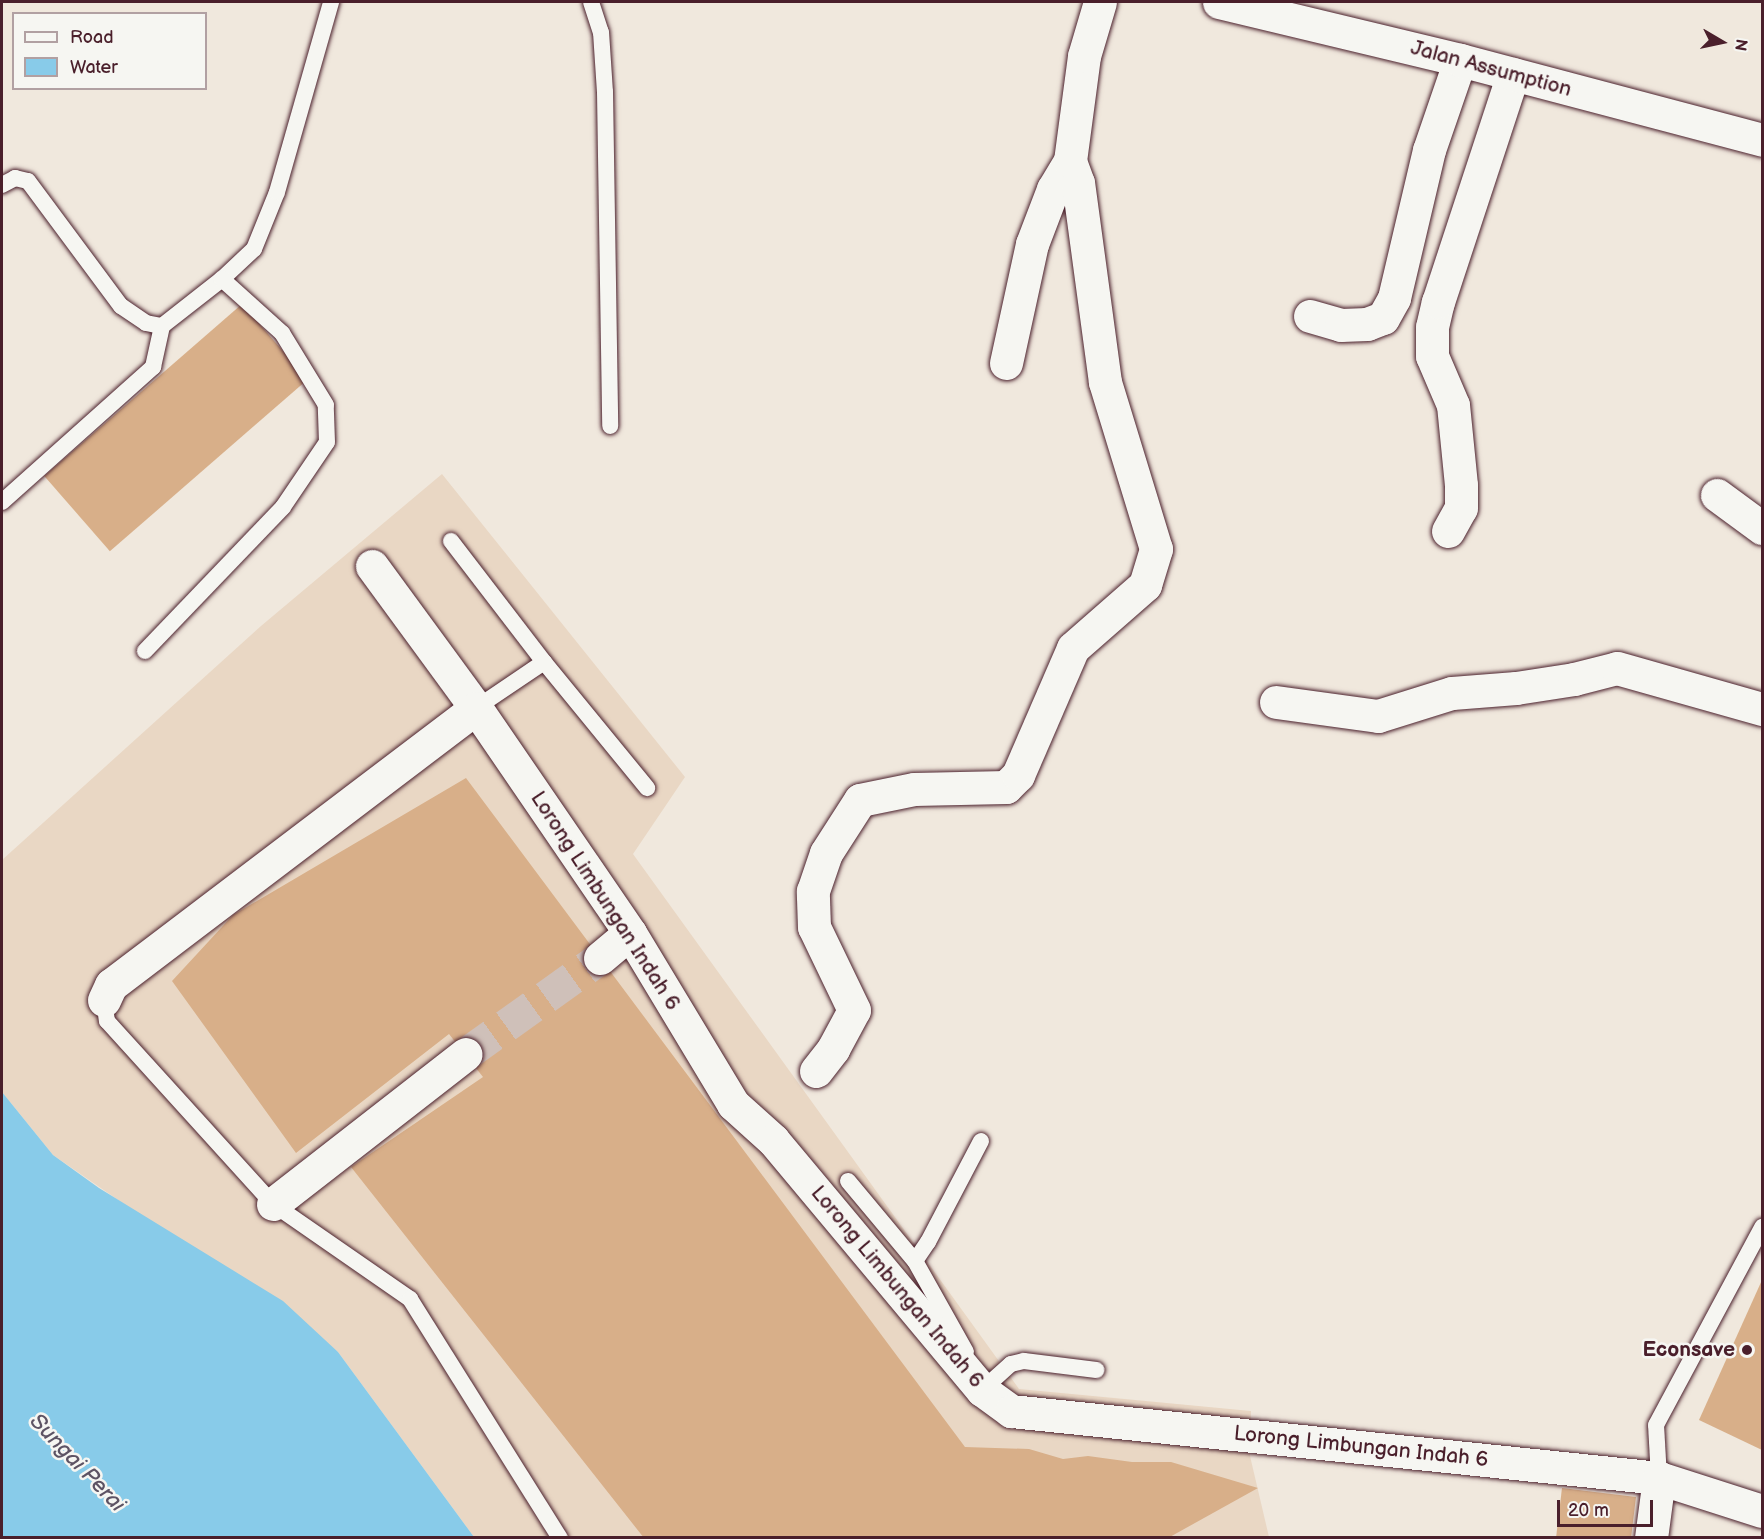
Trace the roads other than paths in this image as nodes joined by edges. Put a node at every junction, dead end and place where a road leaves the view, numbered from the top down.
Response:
1 (331, 2) edge
2 (591, 2) edge
3 (1101, 2) edge
4 (1219, 2) edge
5 (1460, 60) junction
6 (1513, 74) junction
7 (1762, 140) edge
8 (1070, 161) junction
9 (2, 185) edge
10 (222, 279) junction
11 (1310, 316) dead end
12 (162, 326) junction
13 (1006, 363) dead end
14 (610, 426) dead end
15 (1717, 495) dead end
16 (2, 502) edge
17 (1762, 528) edge
18 (1448, 531) dead end
19 (451, 541) dead end
20 (372, 566) dead end
21 (145, 651) dead end
22 (544, 662) junction
23 (1276, 702) dead end
24 (476, 708) junction
25 (1762, 709) edge
26 (647, 788) dead end
27 (630, 933) junction
28 (600, 958) tunnel mouth
29 (104, 1000) joint
30 (466, 1054) tunnel mouth
31 (816, 1071) dead end
32 (981, 1142) dead end
33 (848, 1181) dead end
34 (273, 1204) junction
35 (1762, 1227) edge
36 (915, 1261) junction
37 (1096, 1370) dead end
38 (982, 1390) junction
39 (1659, 1478) junction
40 (1762, 1511) edge
41 (561, 1538) edge
42 (1651, 1538) edge

1 - 10 lane
2 - 14 lane
3 - 8 street
4 - 5 street, Jalan Assumption
5 - 6 street, Jalan Assumption
5 - 11 street
6 - 7 street, Jalan Assumption
6 - 18 street
8 - 13 street
8 - 31 street
9 - 12 lane
10 - 12 lane
10 - 21 lane
12 - 16 lane
15 - 17 street
19 - 22 lane
20 - 24 street, Lorong Limbungan Indah 6
22 - 24 lane
22 - 26 lane
23 - 25 street
24 - 27 street, Lorong Limbungan Indah 6
24 - 29 street
27 - 28 street
27 - 38 street, Lorong Limbungan Indah 6
29 - 34 lane
30 - 34 street
32 - 36 lane
33 - 36 lane
34 - 41 lane
35 - 39 lane
36 - 38 lane
37 - 38 lane
38 - 39 street, Lorong Limbungan Indah 6
39 - 40 street, Lorong Limbungan Indah 6
39 - 42 street

